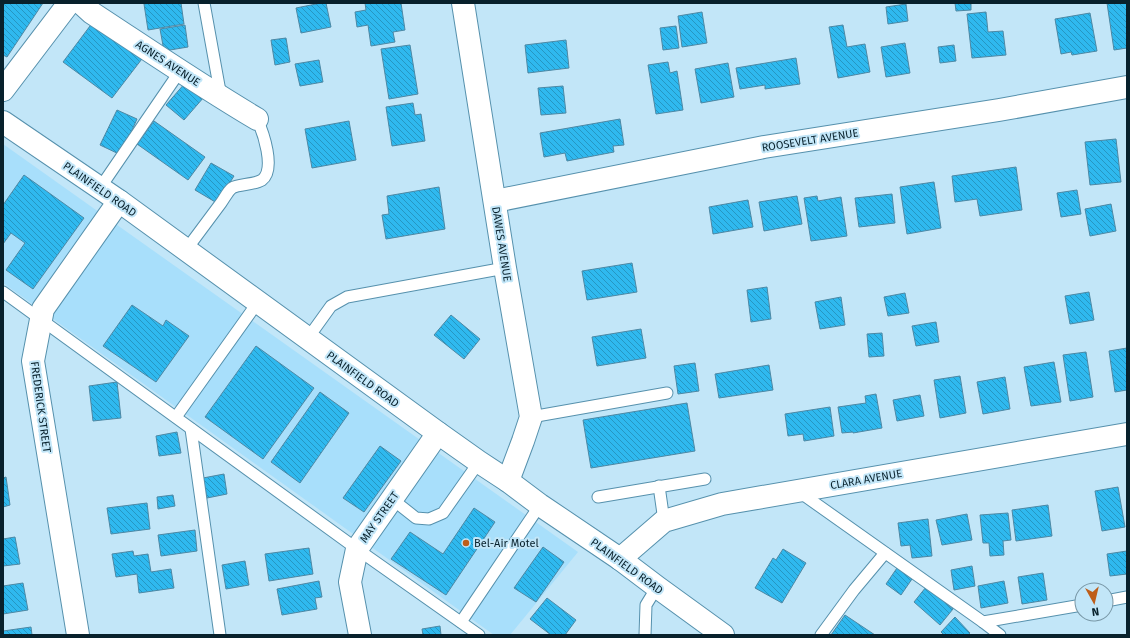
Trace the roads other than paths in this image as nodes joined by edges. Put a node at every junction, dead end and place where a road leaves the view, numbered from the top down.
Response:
1 (69, 3) edge
2 (81, 3) edge
3 (204, 3) edge
4 (463, 3) edge
5 (180, 71) junction
6 (1127, 87) edge
7 (3, 90) edge
8 (221, 97) junction
9 (257, 119) joint
10 (3, 122) edge
11 (100, 188) junction
12 (119, 201) junction
13 (495, 201) junction
14 (186, 250) junction
15 (506, 268) junction
16 (3, 292) edge
17 (258, 302) junction
18 (41, 319) junction
19 (308, 338) junction
20 (667, 393) dead end
21 (176, 417) junction
22 (531, 417) junction
23 (191, 429) junction
24 (438, 433) junction
25 (1127, 434) edge
26 (479, 462) junction
27 (705, 479) dead end
28 (508, 481) junction
29 (659, 486) junction
30 (797, 491) junction
31 (598, 497) dead end
32 (392, 499) junction
33 (540, 505) junction
34 (664, 521) junction
35 (356, 549) junction
36 (884, 553) junction
37 (620, 559) junction
38 (657, 588) junction
39 (1127, 597) edge
40 (1114, 599) edge
41 (1074, 606) edge
42 (461, 622) junction
43 (983, 622) junction
44 (78, 635) edge
45 (220, 635) edge
46 (360, 635) edge
47 (479, 635) edge
48 (645, 635) edge
49 (723, 635) edge
50 (821, 635) edge
51 (1000, 635) edge

1 - 7 street
2 - 5 street, AGNES AVENUE
3 - 8 lane
4 - 13 street, DAWES AVENUE
5 - 8 street, AGNES AVENUE
5 - 11 lane
6 - 13 street, ROOSEVELT AVENUE
8 - 9 street, AGNES AVENUE
9 - 14 lane
10 - 11 street, PLAINFIELD ROAD
11 - 12 street, PLAINFIELD ROAD
12 - 14 street, PLAINFIELD ROAD
12 - 18 street, FREDERICK STREET
13 - 15 street, DAWES AVENUE
14 - 17 street, PLAINFIELD ROAD
15 - 19 lane
15 - 22 street, DAWES AVENUE
16 - 18 lane
17 - 19 street, PLAINFIELD ROAD
17 - 21 lane
18 - 21 lane
18 - 44 street, FREDERICK STREET
19 - 24 street, PLAINFIELD ROAD
20 - 22 lane
21 - 23 lane
22 - 28 street, DAWES AVENUE
23 - 35 lane
23 - 45 lane
24 - 26 street, PLAINFIELD ROAD
24 - 32 street, MAY STREET
25 - 30 street, CLARA AVENUE
26 - 28 street, PLAINFIELD ROAD
26 - 32 lane
27 - 29 lane
28 - 33 street, PLAINFIELD ROAD
29 - 31 lane
29 - 34 lane
30 - 34 street, CLARA AVENUE
30 - 36 lane
32 - 35 street, MAY STREET
33 - 37 street, PLAINFIELD ROAD
33 - 42 lane
34 - 37 street, CLARA AVENUE
35 - 42 lane
35 - 46 street, MAY STREET
36 - 43 lane
36 - 50 lane
37 - 38 street, PLAINFIELD ROAD
38 - 48 lane
38 - 49 street, PLAINFIELD ROAD
39 - 40 lane
41 - 43 lane
42 - 47 lane
43 - 51 lane

